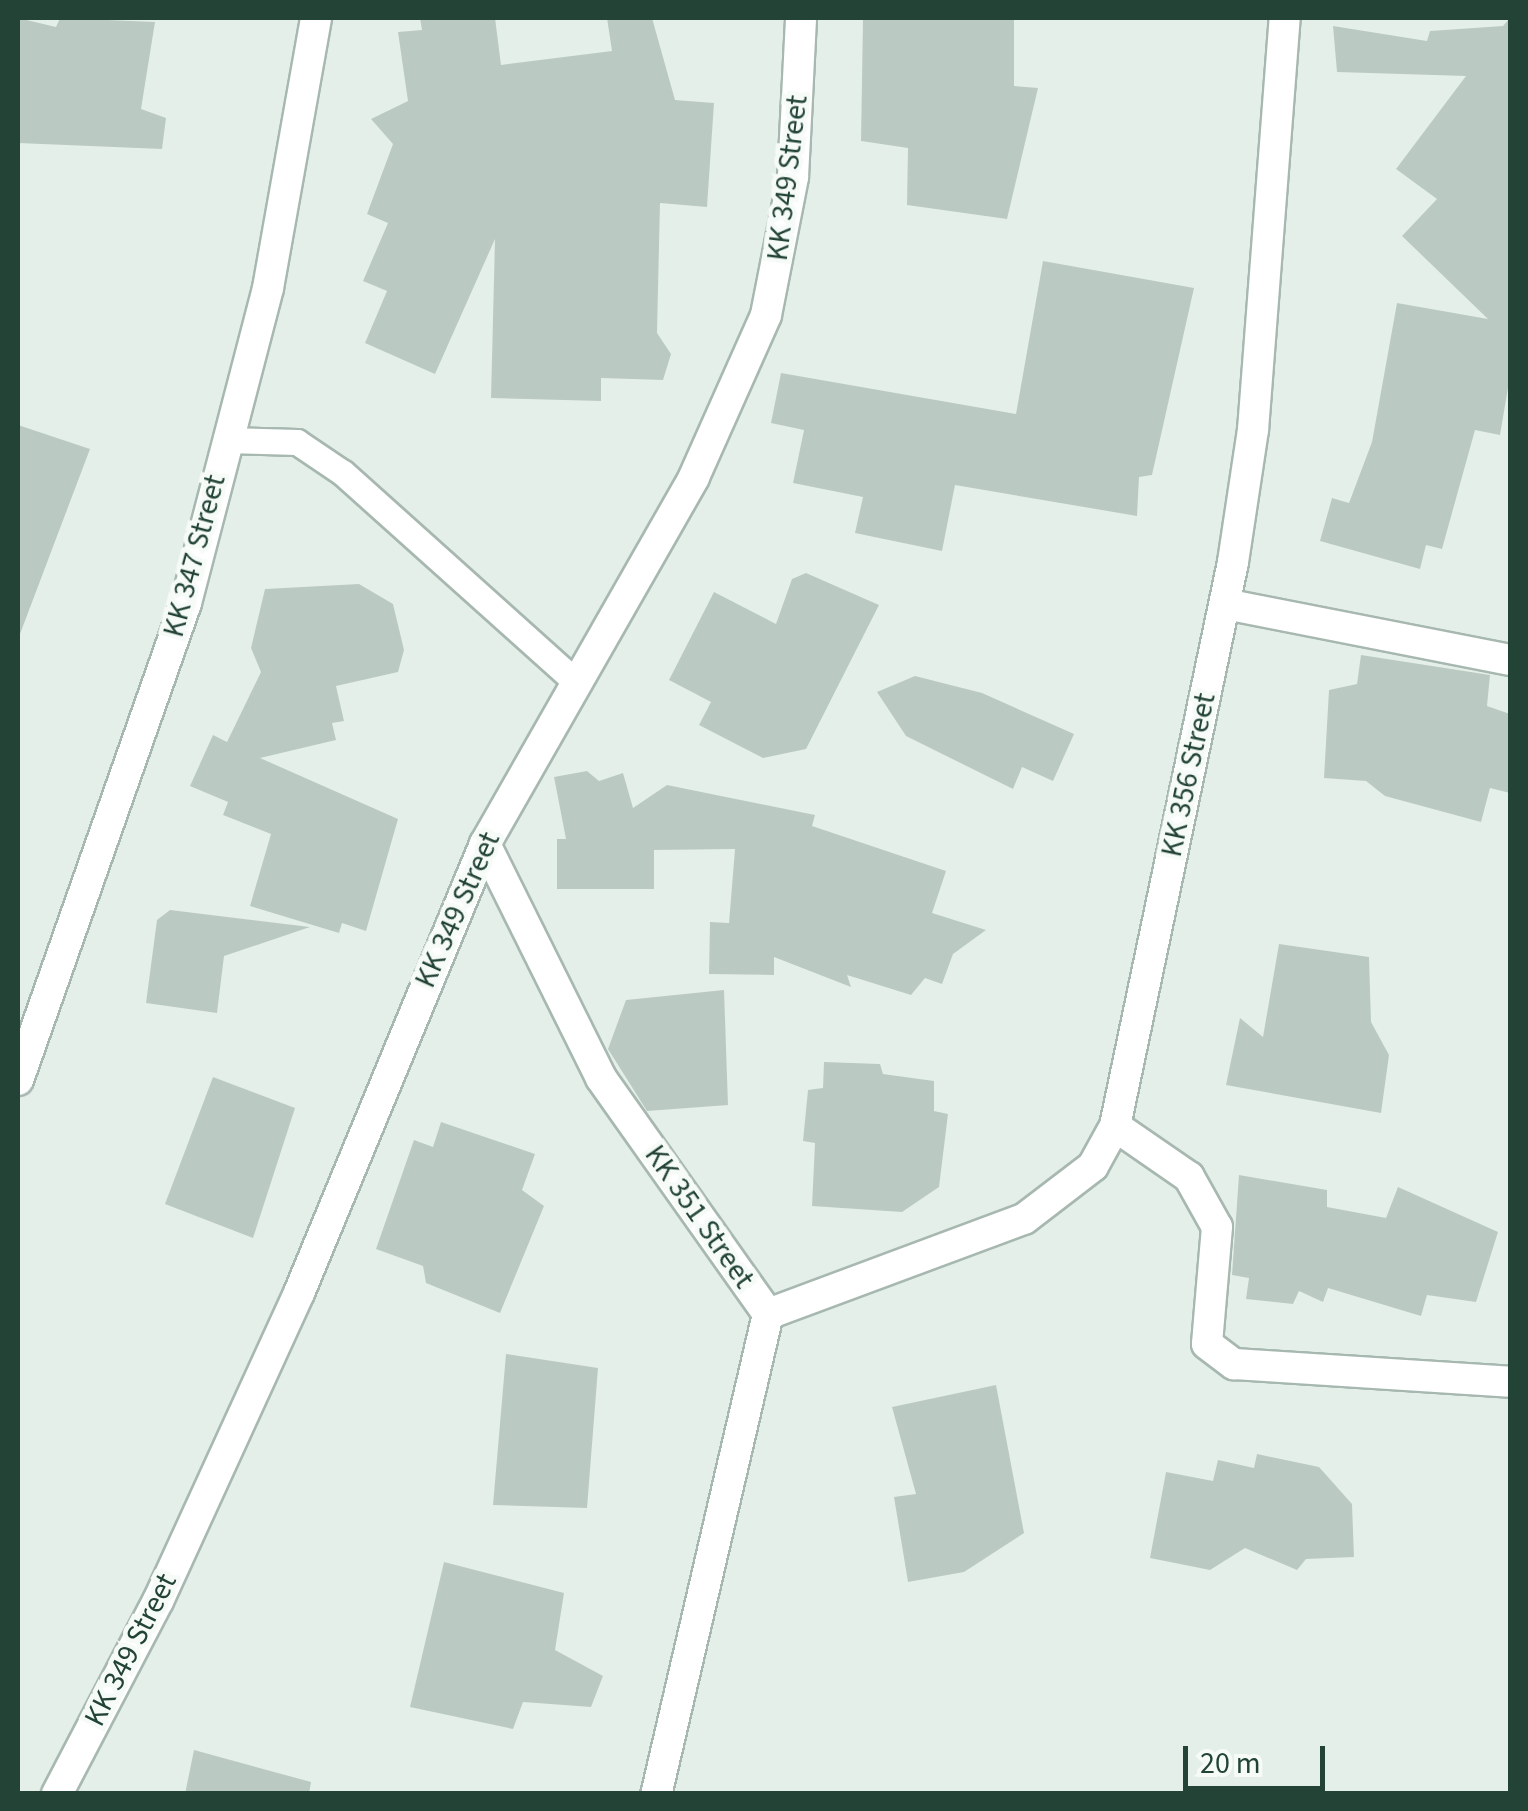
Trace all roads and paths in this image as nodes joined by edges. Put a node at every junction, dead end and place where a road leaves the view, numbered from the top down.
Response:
1 (316, 18) edge
2 (801, 18) edge
3 (1285, 18) edge
4 (227, 440) junction
5 (1225, 604) junction
6 (1510, 660) edge
7 (577, 684) junction
8 (485, 844) junction
9 (18, 1080) edge
10 (1115, 1126) junction
11 (768, 1314) junction
12 (1510, 1382) edge
13 (57, 1794) edge
14 (656, 1794) edge

1 - 4 street, KK 347 Street
2 - 7 street, KK 349 Street
3 - 5 street, KK 356 Street
4 - 7 lane
4 - 9 street, KK 347 Street
5 - 6 street
5 - 10 street, KK 356 Street
7 - 8 street, KK 349 Street
8 - 11 street, KK 351 Street
8 - 13 street, KK 349 Street
10 - 11 street, KK 356 Street
10 - 12 street
11 - 14 street, KK 351 Street

